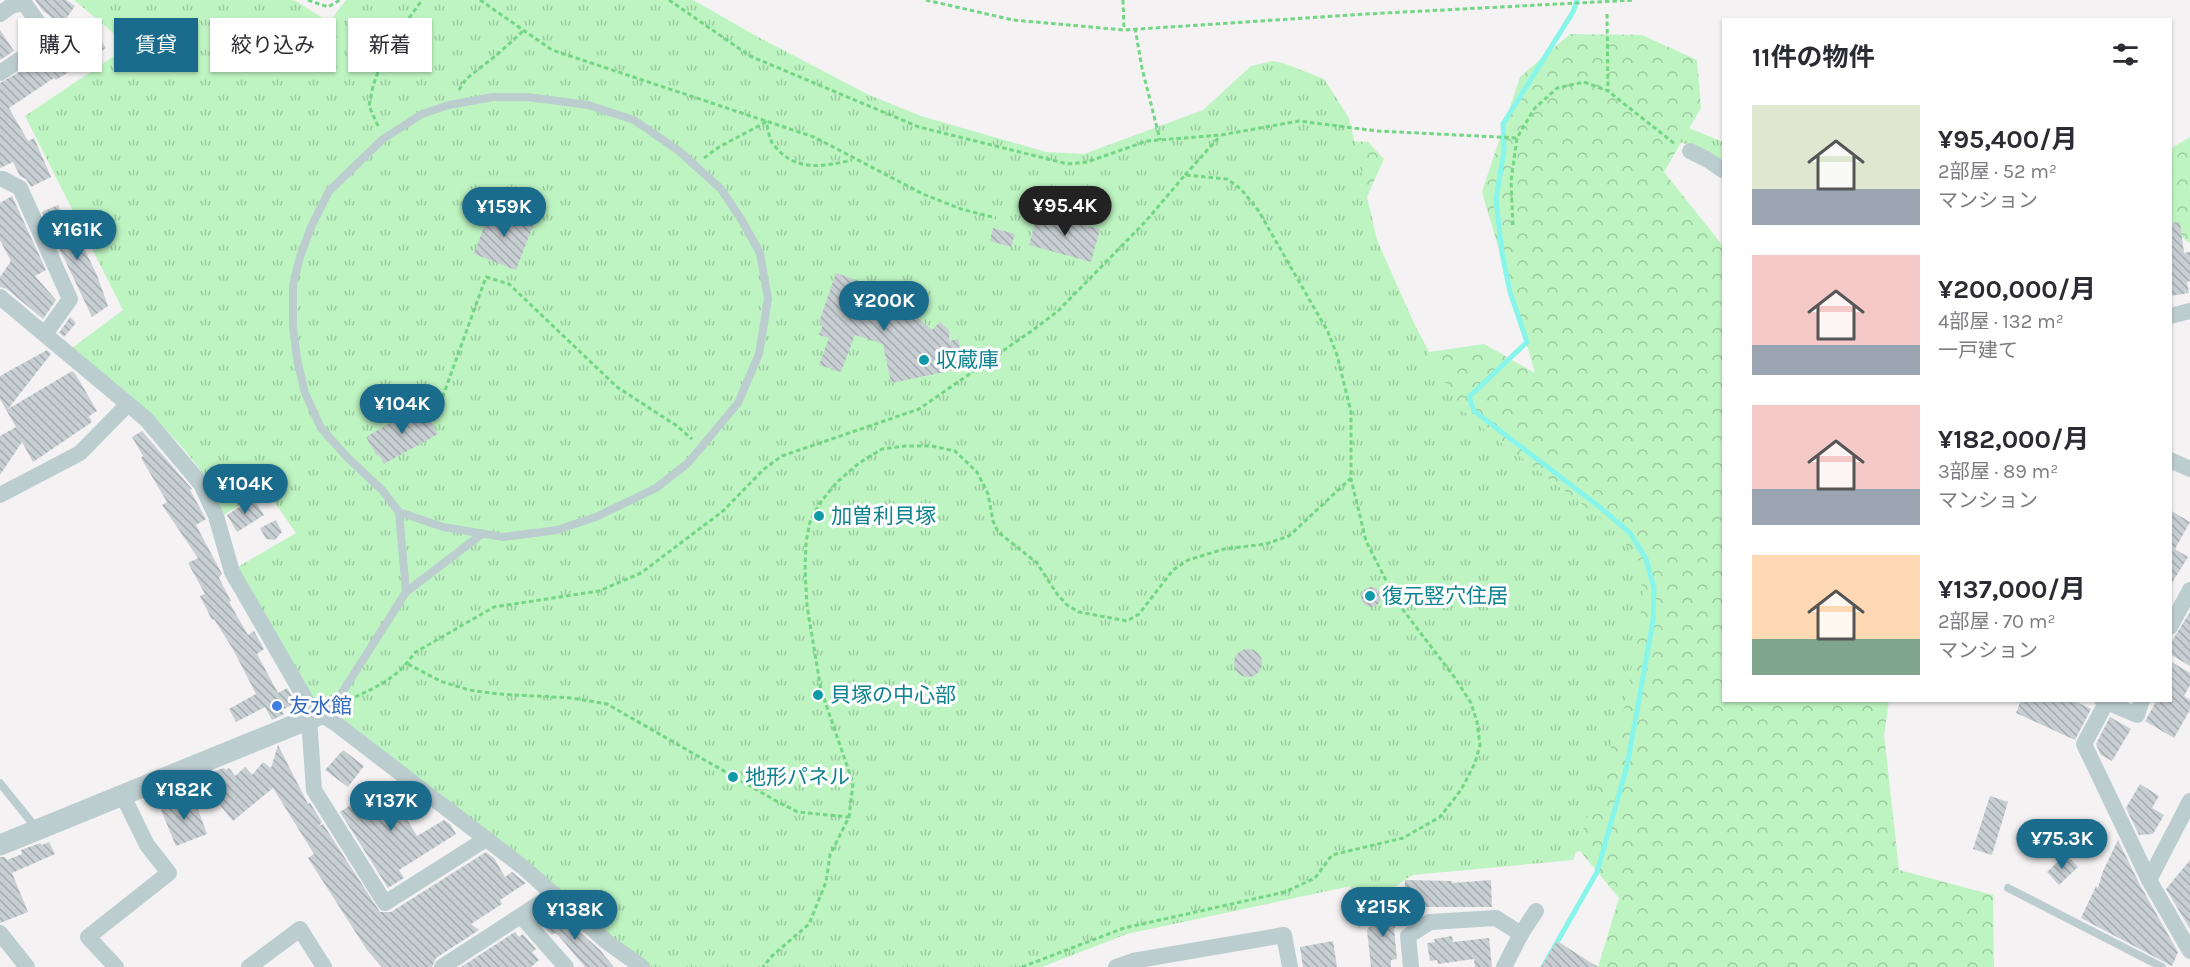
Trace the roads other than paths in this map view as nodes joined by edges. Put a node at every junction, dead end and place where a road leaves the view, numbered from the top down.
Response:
1 (0, 14) edge
2 (0, 73) edge
3 (1690, 151) road end
4 (1722, 170) edge
5 (1, 179) edge
6 (0, 297) edge
7 (2190, 310) edge
8 (2172, 315) edge
9 (45, 334) junction
10 (128, 404) junction
11 (2172, 461) edge
12 (2190, 469) edge
13 (0, 495) edge
14 (399, 512) junction
15 (482, 534) junction
16 (2190, 590) edge
17 (406, 592) junction
18 (2172, 623) edge
19 (2104, 702) edge
20 (2141, 702) edge
21 (320, 714) junction
22 (0, 783) edge
23 (123, 796) junction
24 (2190, 801) edge
25 (38, 830) junction
26 (486, 839) junction
27 (0, 845) edge
28 (2150, 880) junction
29 (2008, 888) dead end
30 (554, 894) junction
31 (1536, 911) dead end
32 (521, 916) junction
33 (0, 933) edge
34 (1521, 934) junction
35 (2190, 951) edge
36 (1188, 960) edge
37 (27, 967) edge
38 (116, 967) edge
39 (249, 967) edge
40 (324, 967) edge
41 (442, 967) edge
42 (566, 967) edge
43 (642, 967) edge
44 (1116, 967) edge
45 (1290, 967) edge
46 (1411, 967) edge
47 (1504, 967) edge
48 (2162, 967) edge

1 - 2 street
3 - 4 street
5 - 9 street
6 - 9 street
7 - 8 street
9 - 10 street
10 - 13 street
10 - 21 street
11 - 12 street
14 - 15 lane
14 - 15 lane
14 - 17 lane
15 - 17 lane
16 - 18 street
17 - 21 lane
19 - 20 street
19 - 28 street
21 - 23 street
21 - 26 street
21 - 26 street
22 - 25 lane
23 - 25 street
23 - 38 street
24 - 28 street
25 - 27 street
26 - 30 street
28 - 35 street
29 - 48 lane
30 - 32 street
30 - 43 street
31 - 34 street
32 - 41 street
32 - 42 street
33 - 37 street
34 - 46 street
34 - 47 street
36 - 44 street
36 - 45 street
39 - 40 street

